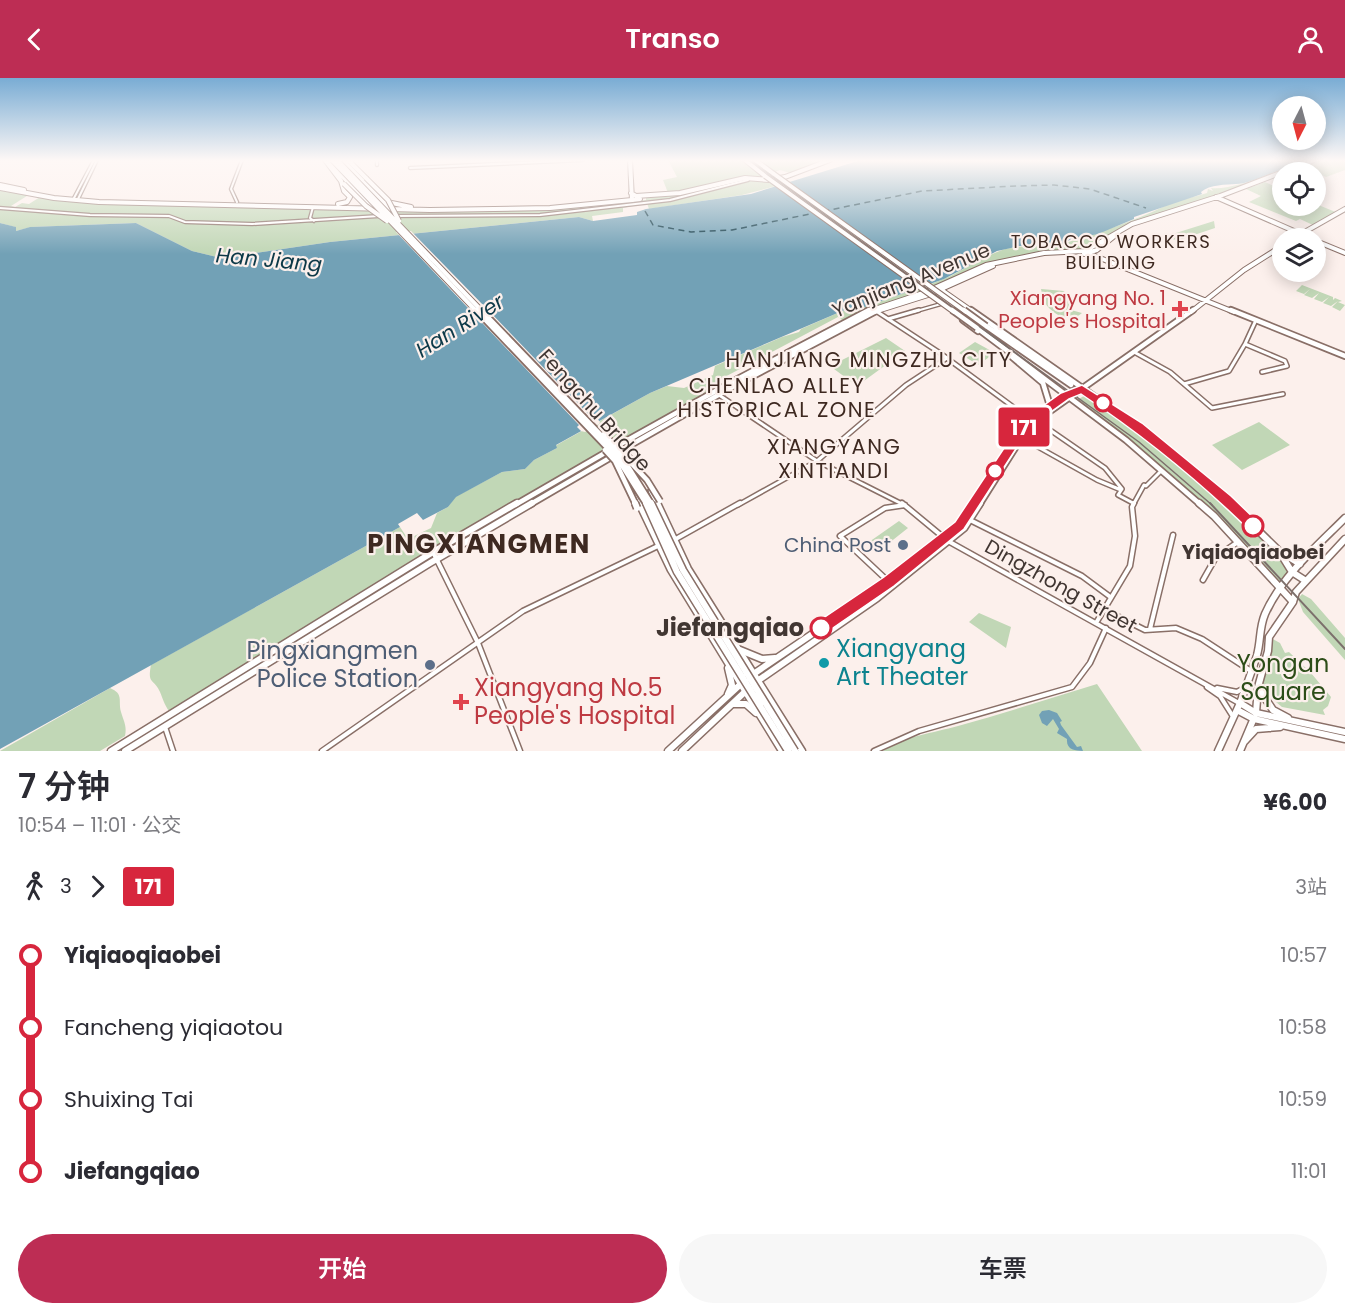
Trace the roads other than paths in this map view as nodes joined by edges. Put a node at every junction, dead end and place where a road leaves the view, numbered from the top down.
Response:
1 (22, 191) edge
2 (30, 191) edge
3 (79, 191) edge
4 (232, 191) edge
5 (346, 191) edge
6 (351, 191) edge
7 (356, 191) edge
8 (365, 191) edge
9 (373, 191) edge
10 (379, 191) edge
11 (632, 191) edge
12 (680, 191) edge
13 (702, 191) edge
14 (786, 191) edge
15 (798, 191) edge
16 (1235, 191) edge
17 (1236, 191) edge
18 (661, 195) junction
19 (378, 196) junction
20 (632, 197) junction
21 (76, 198) junction
22 (1218, 198) junction
23 (647, 200) junction
24 (237, 202) junction
25 (338, 204) junction
26 (314, 206) junction
27 (371, 207) junction
28 (389, 207) junction
29 (411, 207) junction
30 (0, 208) edge
31 (1345, 208) edge
32 (314, 221) junction
33 (399, 227) junction
34 (1286, 228) edge
35 (1310, 228) edge
36 (1326, 245) edge
37 (1087, 252) junction
38 (1272, 252) edge
39 (1345, 254) edge
40 (938, 288) junction
41 (926, 294) junction
42 (1206, 301) junction
43 (940, 304) junction
44 (876, 311) junction
45 (888, 319) junction
46 (1256, 320) junction
47 (1245, 344) junction
48 (1134, 352) junction
49 (1345, 356) edge
50 (947, 358) junction
51 (1262, 372) dead end
52 (1184, 384) junction
53 (1057, 386) junction
54 (1082, 389) junction
55 (719, 394) junction
56 (1283, 394) dead end
57 (1067, 397) junction
58 (1050, 406) junction
59 (1034, 420) junction
60 (589, 425) junction
61 (1023, 438) junction
62 (621, 447) junction
63 (608, 455) junction
64 (817, 460) junction
65 (1162, 470) junction
66 (1121, 490) junction
67 (1133, 503) junction
68 (905, 505) junction
69 (1345, 518) edge
70 (666, 520) junction
71 (970, 520) junction
72 (652, 527) junction
73 (1173, 535) dead end
74 (675, 539) junction
75 (1345, 539) edge
76 (946, 540) junction
77 (1238, 542) junction
78 (660, 546) junction
79 (1279, 551) junction
80 (433, 552) junction
81 (437, 559) junction
82 (1300, 564) junction
83 (1292, 572) junction
84 (1203, 580) dead end
85 (1306, 581) junction
86 (889, 582) junction
87 (1280, 588) junction
88 (1110, 597) junction
89 (1293, 602) junction
90 (1103, 609) junction
91 (1096, 623) junction
92 (1106, 628) junction
93 (1150, 629) junction
94 (478, 643) junction
95 (738, 649) junction
96 (777, 657) junction
97 (725, 660) junction
98 (1251, 671) junction
99 (754, 674) junction
100 (765, 675) junction
101 (1196, 679) junction
102 (758, 680) junction
103 (740, 684) junction
104 (1246, 687) junction
105 (1258, 687) junction
106 (745, 691) junction
107 (766, 694) junction
108 (726, 697) junction
109 (730, 705) junction
110 (1239, 706) junction
111 (1255, 716) junction
112 (1233, 718) junction
113 (763, 720) junction
114 (1293, 724) junction
115 (164, 727) junction
116 (1345, 732) edge
117 (1345, 739) edge
118 (1244, 742) junction
119 (111, 751) edge
120 (125, 751) edge
121 (173, 751) edge
122 (321, 751) edge
123 (520, 751) edge
124 (668, 751) edge
125 (682, 751) edge
126 (782, 751) edge
127 (788, 751) edge
128 (795, 751) edge
129 (802, 751) edge
130 (874, 751) edge
131 (1218, 751) edge
132 (1240, 751) edge

1 - 26 main road
2 - 21 main road
3 - 21 street
4 - 24 street
5 - 25 main road
6 - 33 main road, bridge
7 - 27 main road
8 - 33 main road, Fengchu Bridge, bridge
9 - 19 main road
10 - 33 main road, bridge
11 - 20 main road
12 - 18 main road
13 - 23 street
14 - 53 main road, bridge
15 - 54 main road, bridge
16 - 22 main road, Yanjiang Avenue
17 - 22 main road, Yanjiang Avenue
18 - 20 main road
18 - 23 main road
19 - 28 main road
19 - 29 main road
20 - 23 main road
20 - 28 main road
20 - 29 main road
21 - 24 main road
22 - 34 main road
22 - 37 main road, Yanjiang Avenue
23 - 32 street
24 - 25 main road
25 - 27 main road
26 - 27 main road
26 - 32 street
27 - 28 main road
28 - 29 main road
30 - 32 street
31 - 35 main road
33 - 60 main road, Fengchu Bridge, bridge
36 - 39 main road
37 - 40 main road, Yanjiang Avenue
37 - 42 main road
38 - 42 main road
40 - 41 main road, Yanjiang Avenue
40 - 54 main road
41 - 43 main road
41 - 44 main road, Yanjiang Avenue
41 - 62 main road, Yanjiang Avenue
42 - 46 main road
42 - 48 main road
43 - 45 street
43 - 58 main road
44 - 45 street
44 - 55 main road, Yanjiang Avenue
45 - 50 street
46 - 47 street
46 - 49 main road
47 - 51 street
47 - 52 street
48 - 52 street
48 - 54 main road
50 - 59 street
50 - 64 street
52 - 56 street
53 - 54 main road
53 - 57 main road
53 - 58 main road
54 - 57 main road
54 - 79 main road
55 - 62 main road, Yanjiang Avenue
55 - 64 street, Dingzhong Street
57 - 58 main road
57 - 59 main road
57 - 65 main road
58 - 59 main road
59 - 61 main road
59 - 66 street
59 - 76 main road
60 - 70 main road, bridge
60 - 72 main road, bridge
60 - 127 main road, Fengchu Bridge, bridge
60 - 128 main road, Fengchu Bridge, bridge
61 - 66 street
61 - 71 main road
62 - 63 main road, Yanjiang Avenue
62 - 70 main road
63 - 72 main road
63 - 80 main road, Yanjiang Avenue
63 - 81 main road, Yanjiang Avenue
64 - 68 street, Dingzhong Street
64 - 74 street
65 - 67 street
65 - 77 main road
66 - 67 street
67 - 88 street
68 - 76 street, Dingzhong Street
68 - 86 street
69 - 82 main road
70 - 74 main road
71 - 76 main road
71 - 88 street
72 - 78 main road
73 - 93 street
74 - 78 street
74 - 95 main road
75 - 85 main road
76 - 86 main road
76 - 91 street, Dingzhong Street
76 - 100 main road
77 - 84 street
77 - 87 main road
78 - 94 street
78 - 97 main road
79 - 82 main road
79 - 83 main road
80 - 81 street
80 - 119 main road, Yanjiang Avenue
81 - 94 street
81 - 115 main road, Yanjiang Avenue
82 - 83 main road
83 - 85 main road
83 - 87 main road
85 - 89 main road
86 - 96 main road
87 - 89 main road
87 - 98 main road
88 - 90 street
89 - 105 main road
90 - 91 street
90 - 93 street
91 - 92 street, Dingzhong Street
92 - 101 street, Dingzhong Street
92 - 130 street
93 - 98 street
94 - 122 street
94 - 123 street
95 - 96 main road
95 - 99 main road
96 - 99 main road
97 - 103 main road
97 - 108 main road
98 - 104 main road
99 - 102 main road
99 - 103 main road
100 - 102 main road
100 - 107 main road
101 - 104 street
101 - 110 street, Dingzhong Street
101 - 112 street
102 - 106 main road
102 - 107 main road
103 - 106 main road
103 - 108 main road
104 - 110 main road
105 - 111 main road
105 - 114 main road
106 - 109 main road
106 - 113 main road
107 - 129 main road
108 - 124 main road
109 - 113 main road
109 - 125 main road
110 - 111 main road
110 - 112 main road
111 - 114 main road
111 - 118 main road
112 - 131 main road
113 - 126 main road
114 - 116 main road
114 - 117 main road
114 - 118 main road
115 - 120 main road, Yanjiang Avenue
115 - 121 street
118 - 132 main road

